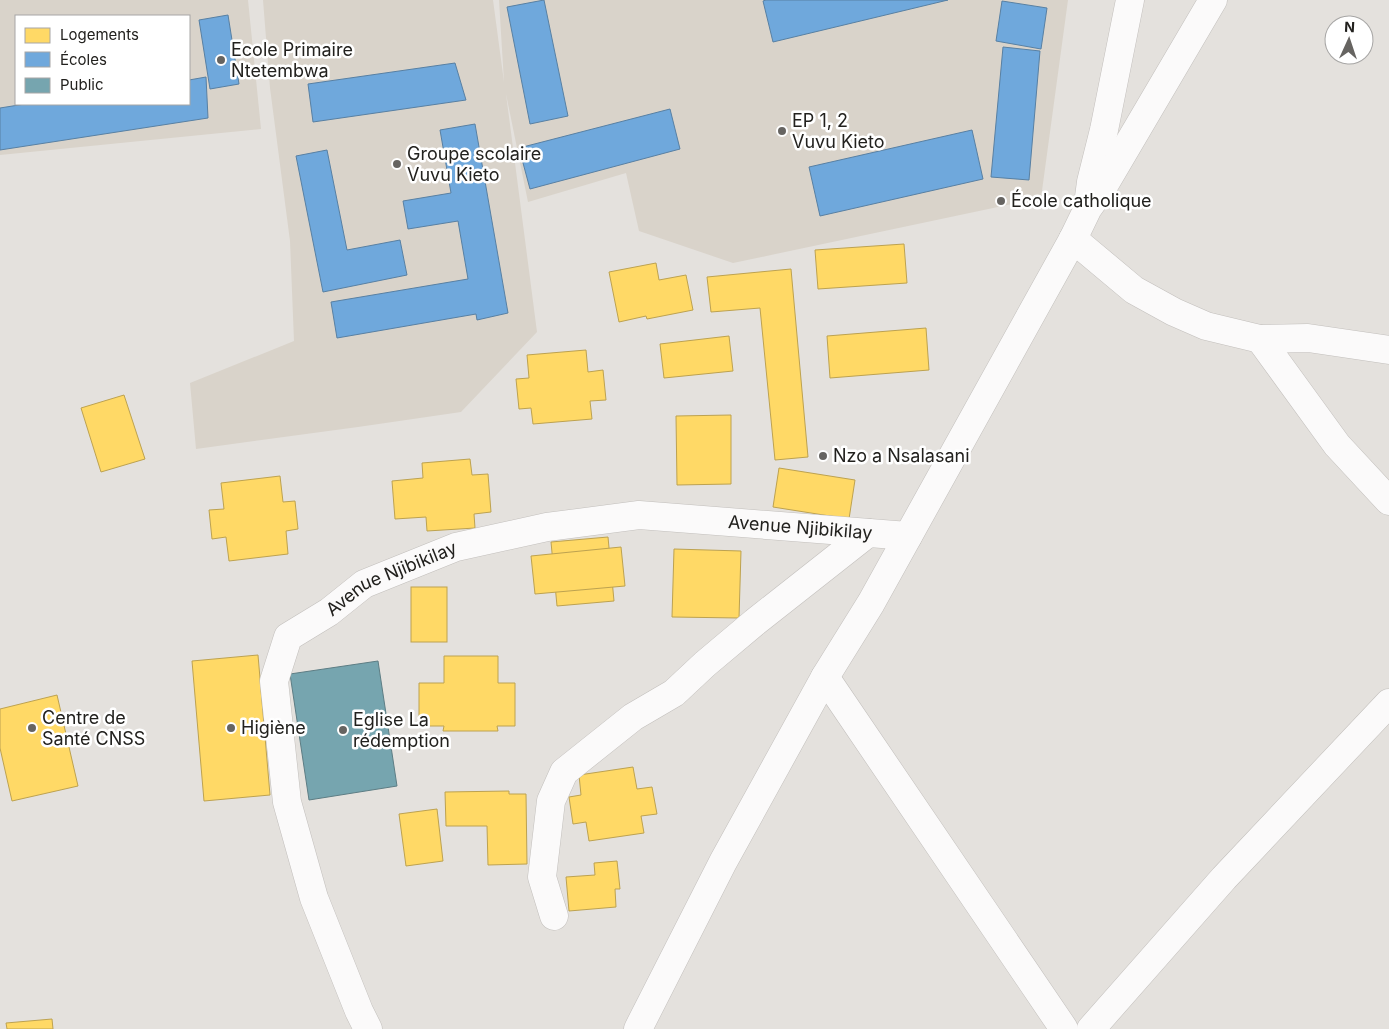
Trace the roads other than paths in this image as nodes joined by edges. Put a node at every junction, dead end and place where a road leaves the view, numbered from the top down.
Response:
1 (1130, 0) edge
2 (1213, 0) edge
3 (1088, 208) junction
4 (1072, 239) junction
5 (1260, 339) junction
6 (1389, 350) edge
7 (1389, 501) edge
8 (868, 533) junction
9 (908, 536) junction
10 (825, 678) junction
11 (1389, 703) edge
12 (554, 916) dead end
13 (368, 1029) edge
14 (638, 1029) edge
15 (1064, 1029) edge
16 (1091, 1029) edge

1 - 3 street
2 - 3 street
3 - 4 street
4 - 5 street
4 - 9 street
5 - 6 street
5 - 7 street
8 - 9 street, Avenue Njibikilay
8 - 12 street
8 - 13 street, Avenue Njibikilay
9 - 10 street
10 - 14 street
10 - 15 street
11 - 16 street

